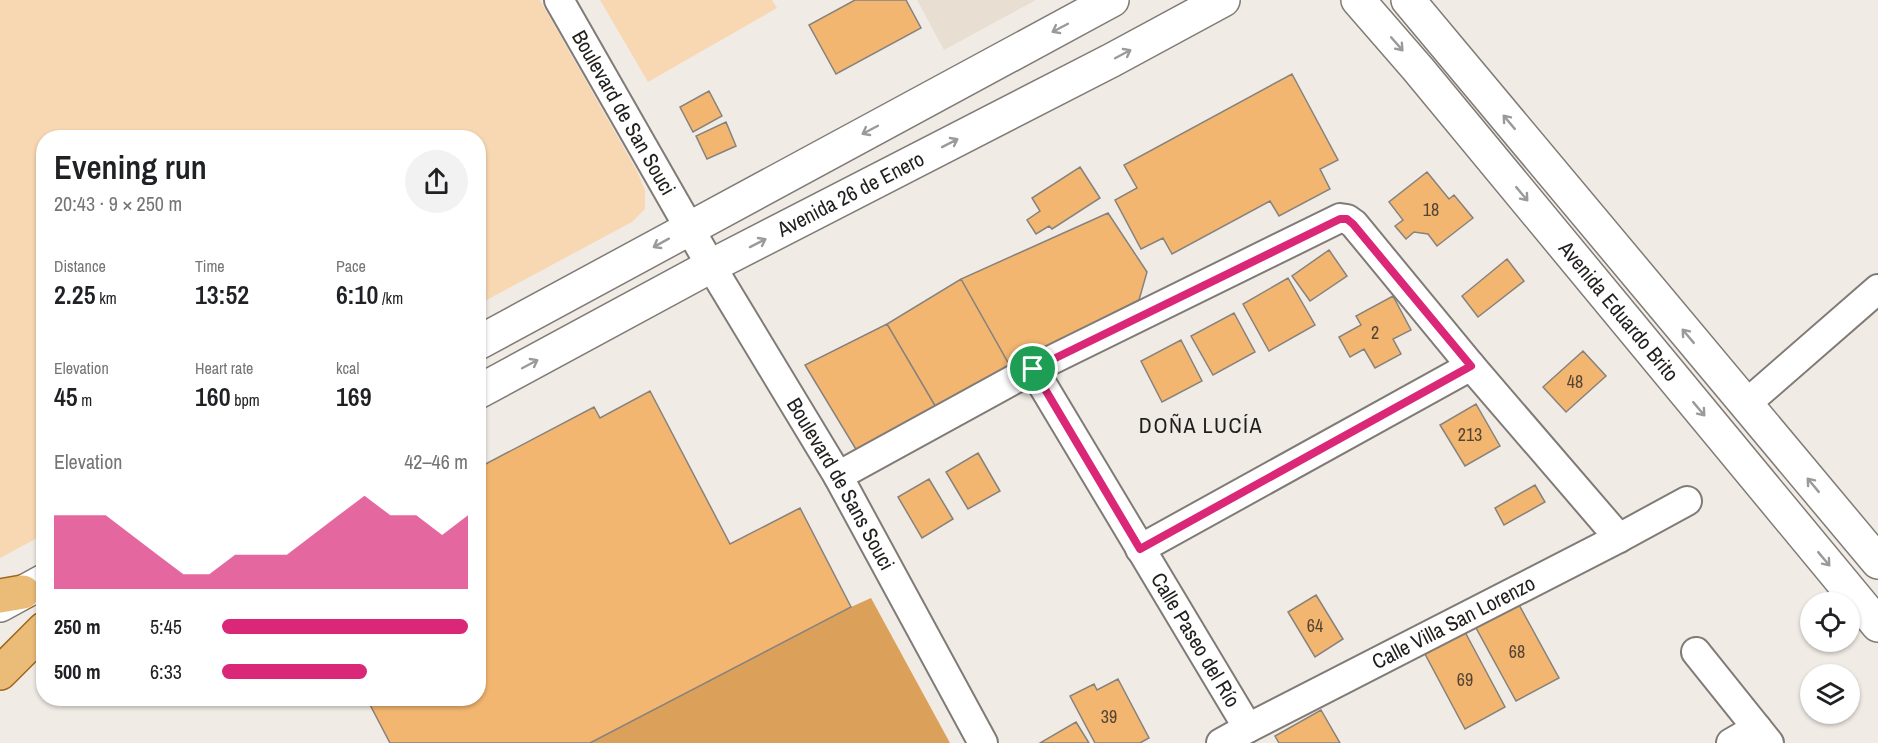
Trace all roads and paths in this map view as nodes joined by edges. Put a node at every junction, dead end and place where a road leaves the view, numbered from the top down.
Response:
1 (559, 0) edge
2 (1112, 0) edge
3 (1223, 0) edge
4 (1358, 0) edge
5 (1408, 0) edge
6 (690, 227) junction
7 (711, 266) junction
8 (1878, 290) edge
9 (486, 339) edge
10 (1471, 366) junction
11 (1033, 369) junction
12 (486, 388) edge
13 (1746, 404) junction
14 (838, 476) junction
15 (1688, 501) dead end
16 (1619, 538) junction
17 (1140, 549) junction
18 (1878, 562) edge
19 (1878, 625) edge
20 (36, 632) edge
21 (36, 635) edge
22 (0, 652) edge
23 (1696, 652) dead end
24 (0, 673) edge
25 (1248, 728) junction
26 (1763, 736) edge
27 (983, 743) edge
28 (1221, 743) edge
29 (1731, 743) edge

1 - 6 street, Boulevard de San Souci
2 -> 6 street
7 -> 3 street, Avenida 26 de Enero
4 -> 19 street, Avenida Eduardo Brito
13 -> 5 street, Avenida Eduardo Brito
6 - 7 street, Boulevard de Sans Souci
6 -> 9 street
12 -> 7 street, Avenida 26 de Enero
7 - 14 street, Boulevard de Sans Souci
8 - 13 street
10 - 11 street
10 - 16 street
10 - 17 street
11 - 14 street
11 - 17 street, Calle Paseo del Río
18 -> 13 street, Avenida Eduardo Brito
14 - 27 street, Boulevard de Sans Souci
15 - 16 street, Calle Villa San Lorenzo
16 - 25 street, Calle Villa San Lorenzo
17 - 25 street, Calle Paseo del Río
20 - 22 street
21 - 24 main road
23 - 26 street
25 - 28 street, Calle Villa San Lorenzo
26 - 29 street

